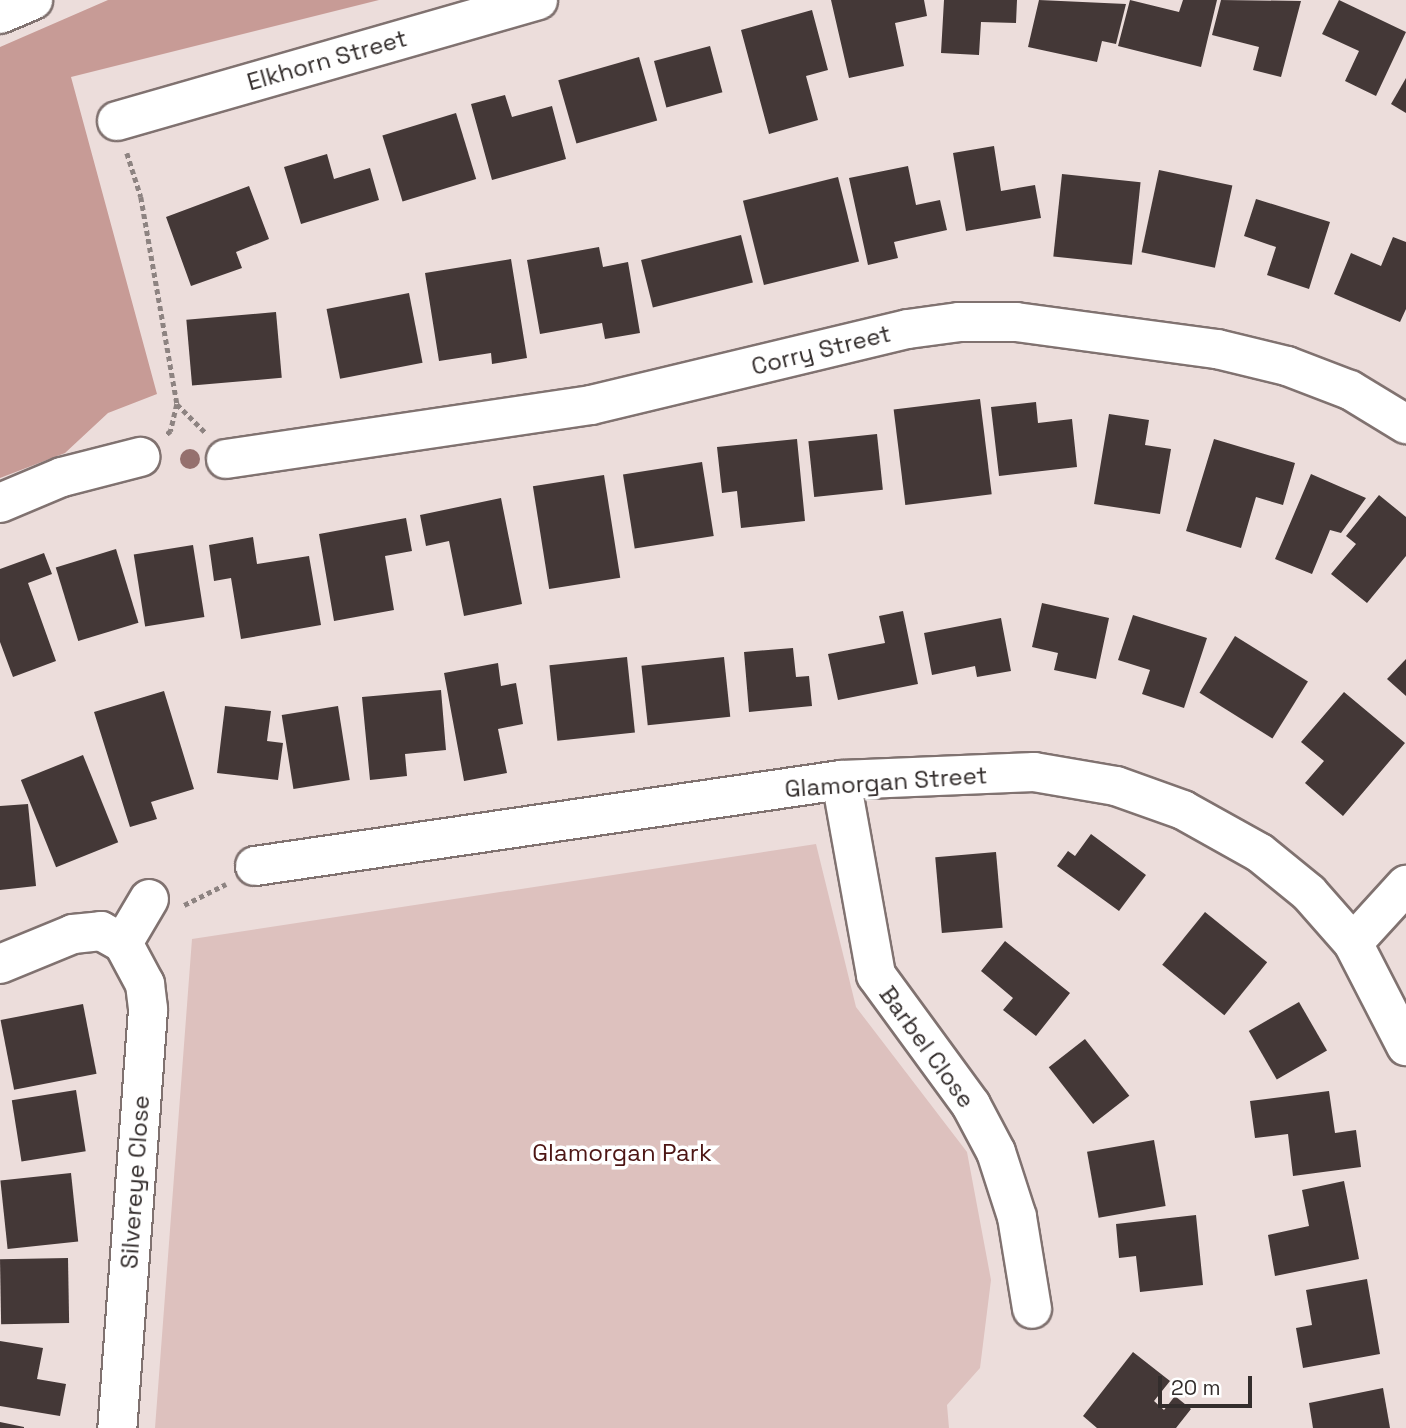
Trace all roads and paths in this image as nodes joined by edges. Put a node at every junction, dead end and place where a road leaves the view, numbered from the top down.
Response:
1 (33, 0) edge
2 (538, 0) edge
3 (0, 14) edge
4 (117, 121) joint
5 (1406, 424) edge
6 (141, 457) joint
7 (226, 459) dead end
8 (0, 503) edge
9 (841, 780) junction
10 (255, 866) joint
11 (1406, 885) edge
12 (149, 899) joint
13 (123, 943) junction
14 (1353, 943) junction
15 (0, 964) edge
16 (1406, 1046) edge
17 (1032, 1309) dead end
18 (117, 1428) edge

1 - 3 street
2 - 4 street, Elkhorn Street
4 - 6 path
5 - 7 street, Corry Street
6 - 8 street
9 - 10 street, Glamorgan Street
9 - 14 street, Glamorgan Street
9 - 17 street, Barbel Close
10 - 12 path
11 - 14 street
12 - 13 street
13 - 15 street
13 - 18 street, Silvereye Close
14 - 16 street, Glamorgan Street

